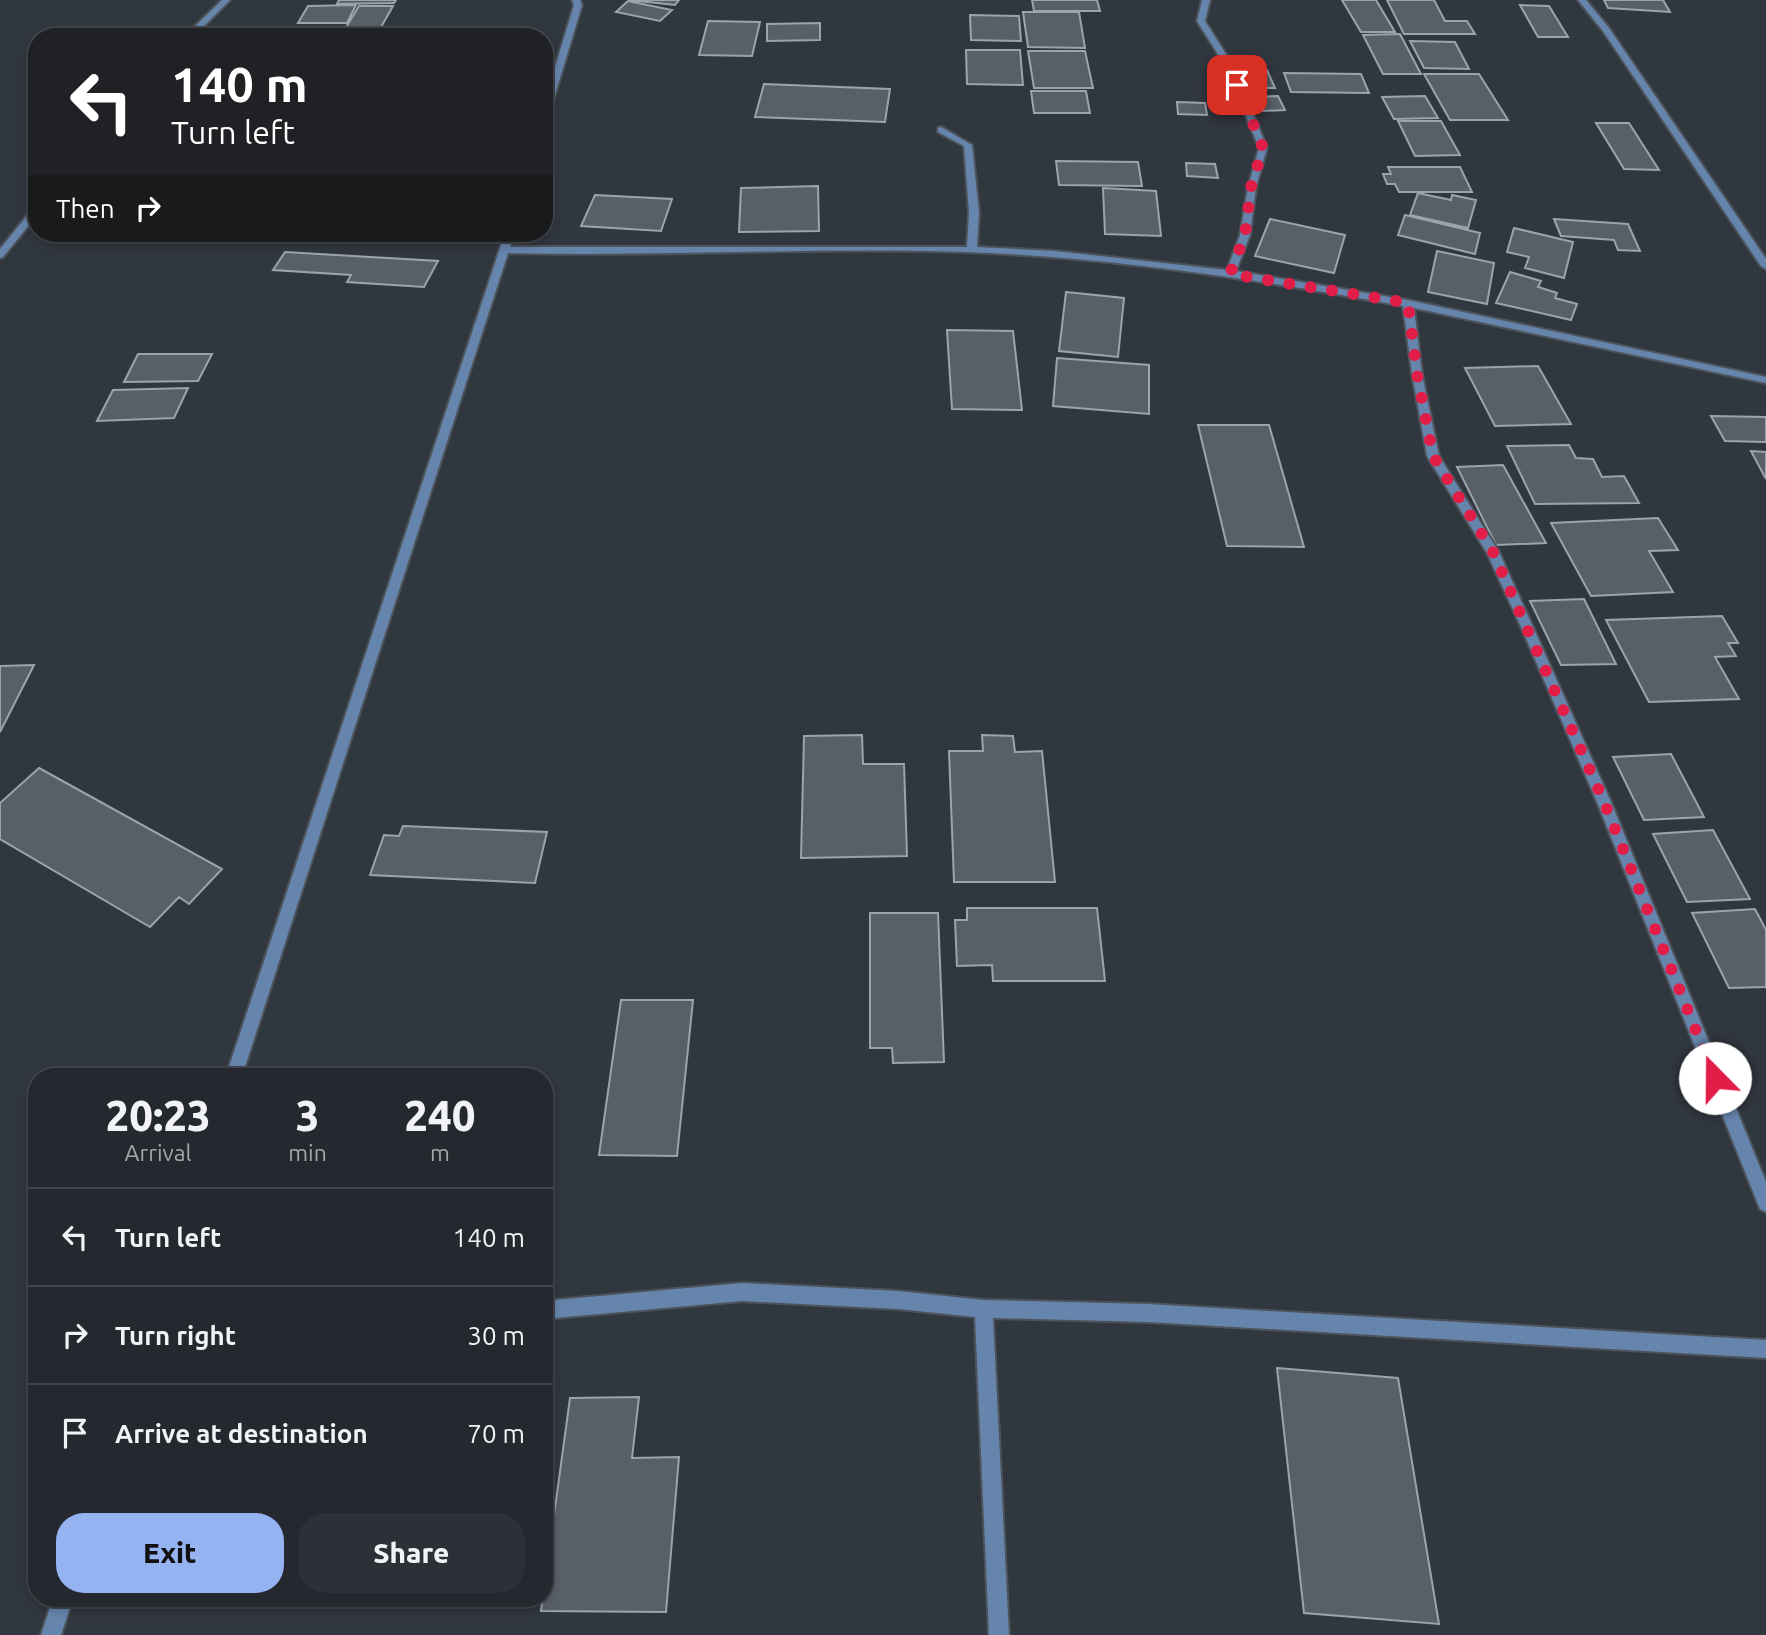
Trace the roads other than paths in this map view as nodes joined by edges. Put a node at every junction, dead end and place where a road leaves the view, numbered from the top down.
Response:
1 (226, 0) edge
2 (576, 0) edge
3 (1206, 0) edge
4 (1582, 0) edge
5 (197, 28) edge
6 (553, 88) edge
7 (941, 130) dead end
8 (28, 220) edge
9 (507, 242) edge
10 (505, 250) junction
11 (972, 250) junction
12 (0, 255) edge
13 (1766, 266) edge
14 (1230, 274) junction
15 (1408, 303) junction
16 (1766, 380) edge
17 (237, 1068) edge
18 (1766, 1203) edge
19 (553, 1309) edge
20 (984, 1309) junction
21 (1766, 1349) edge
22 (60, 1607) edge
23 (51, 1635) edge
24 (999, 1635) edge

1 - 5 street
2 - 6 street
3 - 14 street
4 - 13 street
7 - 11 street
8 - 12 street
9 - 10 street
10 - 11 street
10 - 17 street
11 - 14 street
14 - 15 street
15 - 16 street
15 - 18 street
19 - 20 street
20 - 21 street
20 - 24 street
22 - 23 street

